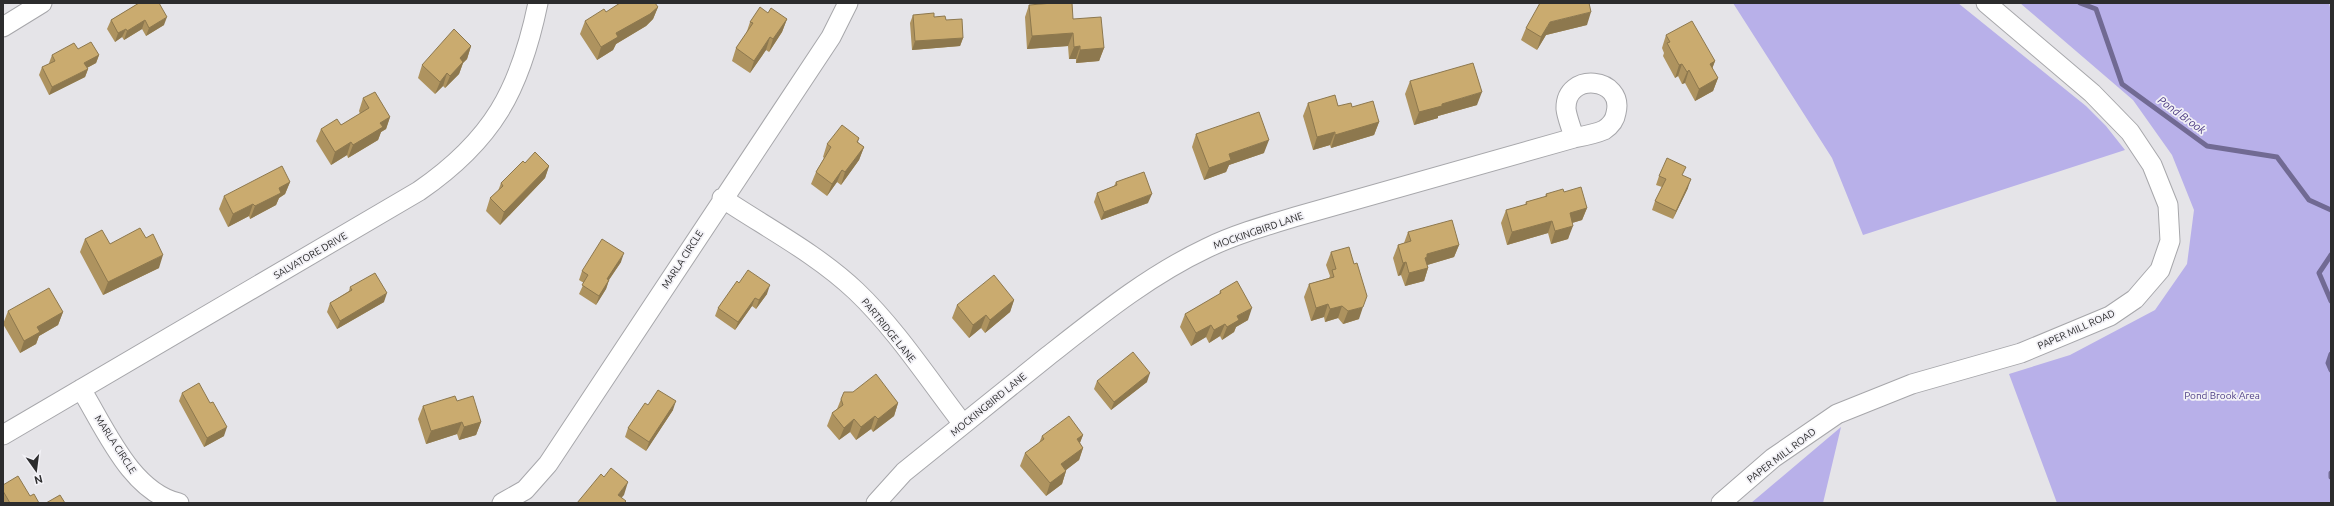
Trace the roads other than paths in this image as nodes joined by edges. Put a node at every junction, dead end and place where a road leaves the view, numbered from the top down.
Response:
1 (42, 3) edge
2 (538, 3) edge
3 (848, 3) edge
4 (1986, 3) edge
5 (3, 27) edge
6 (1574, 138) dead end
7 (722, 198) junction
8 (81, 389) junction
9 (962, 424) junction
10 (3, 435) edge
11 (179, 503) edge
12 (502, 503) edge
13 (876, 503) edge
14 (1721, 503) edge

1 - 5 street
2 - 8 street, SALVATORE DRIVE
3 - 7 street, MARLA CIRCLE
4 - 14 street, PAPER MILL ROAD
6 - 9 street, MOCKINGBIRD LANE
7 - 9 street, PARTRIDGE LANE
7 - 12 street, MARLA CIRCLE
8 - 10 street, SALVATORE DRIVE
8 - 11 street, MARLA CIRCLE
9 - 13 street, MOCKINGBIRD LANE

